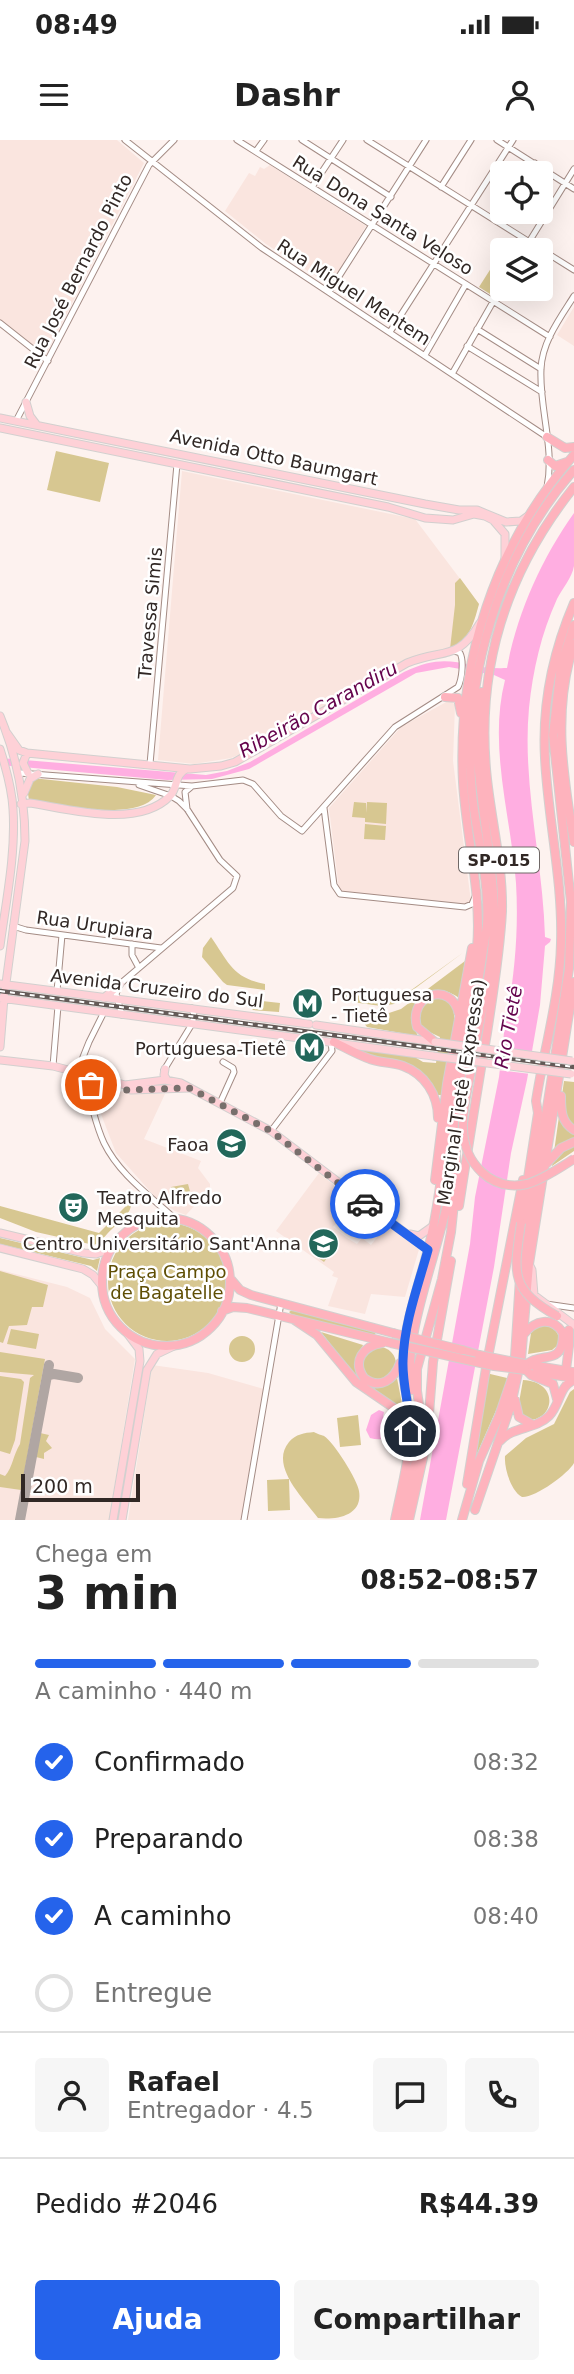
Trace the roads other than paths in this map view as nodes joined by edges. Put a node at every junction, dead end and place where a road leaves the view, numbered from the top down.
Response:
1 (125, 140) edge
2 (174, 140) edge
3 (237, 140) edge
4 (264, 140) edge
5 (302, 140) edge
6 (343, 140) edge
7 (367, 140) edge
8 (382, 140) edge
9 (426, 140) edge
10 (471, 140) edge
11 (497, 140) edge
12 (513, 140) edge
13 (378, 147) junction
14 (508, 147) junction
15 (256, 151) junction
16 (331, 159) junction
17 (532, 161) edge
18 (152, 162) junction
19 (410, 167) junction
20 (574, 169) edge
21 (553, 175) edge
22 (565, 183) junction
23 (312, 187) junction
24 (441, 187) junction
25 (574, 189) edge
26 (391, 197) junction
27 (471, 205) junction
28 (490, 217) edge
29 (500, 224) edge
30 (372, 226) junction
31 (523, 238) edge
32 (531, 238) edge
33 (553, 257) edge
34 (433, 264) junction
35 (574, 270) edge
36 (466, 284) junction
37 (329, 292) junction
38 (574, 296) edge
39 (490, 299) edge
40 (493, 301) joint
41 (0, 323) edge
42 (477, 329) junction
43 (390, 332) junction
44 (550, 337) junction
45 (467, 346) junction
46 (425, 355) junction
47 (48, 361) junction
48 (541, 369) junction
49 (452, 374) junction
50 (542, 393) junction
51 (26, 402) junction
52 (0, 418) edge
53 (16, 421) junction
54 (37, 425) junction
55 (0, 428) edge
56 (67, 431) junction
57 (547, 437) junction
58 (65, 441) junction
59 (574, 447) edge
60 (572, 458) edge
61 (548, 460) junction
62 (177, 464) junction
63 (574, 470) edge
64 (276, 473) junction
65 (273, 484) junction
66 (574, 487) edge
67 (545, 494) junction
68 (422, 504) junction
69 (433, 506) junction
70 (535, 508) junction
71 (419, 516) junction
72 (432, 519) junction
73 (505, 560) junction
74 (574, 603) edge
75 (481, 622) junction
76 (574, 625) edge
77 (574, 644) edge
78 (483, 650) junction
79 (454, 651) junction
80 (484, 665) junction
81 (487, 681) junction
82 (473, 685) junction
83 (445, 696) junction
84 (0, 716) edge
85 (7, 733) junction
86 (471, 739) junction
87 (0, 750) edge
88 (26, 753) junction
89 (3, 761) junction
90 (150, 764) junction
91 (463, 765) junction
92 (185, 769) junction
93 (22, 771) junction
94 (38, 774) junction
95 (130, 782) junction
96 (176, 783) junction
97 (192, 786) junction
98 (566, 790) junction
99 (171, 796) junction
100 (23, 800) junction
101 (187, 808) junction
102 (324, 808) junction
103 (13, 809) junction
104 (468, 819) junction
105 (574, 842) edge
106 (488, 845) junction
107 (475, 884) junction
108 (574, 888) edge
109 (571, 902) junction
110 (495, 912) junction
111 (482, 923) junction
112 (2, 928) edge
113 (13, 929) junction
114 (62, 935) junction
115 (132, 944) junction
116 (0, 946) edge
117 (161, 948) junction
118 (8, 965) junction
119 (139, 968) junction
120 (479, 978) junction
121 (574, 982) edge
122 (3, 984) edge
123 (120, 984) junction
124 (21, 987) junction
125 (57, 991) junction
126 (2, 998) edge
127 (104, 998) junction
128 (117, 999) junction
129 (58, 1006) junction
130 (192, 1008) junction
131 (104, 1012) junction
132 (122, 1015) junction
133 (460, 1020) junction
134 (192, 1024) junction
135 (574, 1028) edge
136 (566, 1034) junction
137 (333, 1042) junction
138 (435, 1042) junction
139 (0, 1047) edge
140 (573, 1061) edge
141 (0, 1062) edge
142 (223, 1062) dead end
143 (47, 1066) junction
144 (165, 1069) junction
145 (573, 1074) edge
146 (78, 1075) junction
147 (167, 1080) junction
148 (157, 1081) junction
149 (95, 1082) junction
150 (559, 1083) junction
151 (189, 1088) junction
152 (145, 1089) junction
153 (88, 1093) junction
154 (536, 1101) junction
155 (220, 1103) junction
156 (574, 1130) edge
157 (271, 1131) junction
158 (440, 1137) junction
159 (574, 1142) edge
160 (574, 1158) edge
161 (443, 1162) junction
162 (545, 1166) junction
163 (456, 1176) junction
164 (436, 1214) junction
165 (174, 1218) junction
166 (433, 1226) junction
167 (0, 1227) edge
168 (0, 1233) edge
169 (405, 1233) junction
170 (10, 1235) junction
171 (438, 1247) junction
172 (0, 1248) edge
173 (111, 1249) junction
174 (428, 1250) junction
175 (529, 1264) junction
176 (229, 1278) junction
177 (102, 1286) junction
178 (281, 1303) junction
179 (545, 1303) junction
180 (574, 1308) edge
181 (222, 1311) junction
182 (279, 1316) junction
183 (293, 1320) junction
184 (571, 1327) edge
185 (127, 1333) junction
186 (524, 1334) junction
187 (390, 1342) junction
188 (574, 1342) edge
189 (176, 1345) junction
190 (403, 1353) junction
191 (526, 1367) junction
192 (570, 1371) edge
193 (574, 1379) edge
194 (514, 1394) junction
195 (556, 1405) junction
196 (499, 1416) junction
197 (533, 1425) junction
198 (125, 1444) junction
199 (409, 1444) junction
200 (496, 1446) junction
201 (134, 1447) junction
202 (123, 1456) junction
203 (132, 1458) junction
204 (418, 1465) junction
205 (475, 1510) junction
206 (113, 1520) edge
207 (122, 1520) edge
208 (244, 1520) edge
209 (395, 1520) edge
210 (402, 1520) edge
211 (410, 1520) edge
212 (462, 1520) edge
213 (473, 1520) edge

1 - 18 street, Rua Miguel Mentem
2 - 18 street, Rua José Bernardo Pinto
3 - 15 street, Rua Dona Santa Veloso
4 - 15 street
5 - 16 street
6 - 16 street
7 - 13 street
8 - 13 street
9 - 19 street
10 - 24 street
11 - 14 street
12 - 14 street
13 - 19 street
14 - 17 street
14 - 27 street
15 - 23 street, Rua Dona Santa Veloso
16 - 23 street
16 - 26 street
18 - 37 street, Rua Miguel Mentem
18 - 47 street, Rua José Bernardo Pinto
19 - 24 street
19 - 26 street
20 - 22 street
21 - 22 street
22 - 25 street
22 - 32 street
23 - 30 street, Rua Dona Santa Veloso
24 - 27 street
26 - 30 street
27 - 28 street
27 - 34 street
29 - 31 street
30 - 34 street, Rua Dona Santa Veloso
30 - 37 street
33 - 35 street
34 - 36 street, Rua Dona Santa Veloso
34 - 43 street
36 - 39 street, Rua Dona Santa Veloso
36 - 46 street
37 - 43 street, Rua Miguel Mentem
38 - 44 street
40 - 42 street
40 - 44 street, Rua Dona Santa Veloso
41 - 47 street
42 - 45 street
42 - 48 street
43 - 46 street, Rua Miguel Mentem
44 - 48 street
45 - 49 street
45 - 50 street
46 - 49 street, Rua Miguel Mentem
47 - 51 street, Rua José Bernardo Pinto
48 - 50 street
49 - 57 street, Rua Miguel Mentem
50 - 57 street
51 - 53 street, Rua José Bernardo Pinto
51 - 54 main road
52 - 53 main road, Avenida Otto Baumgart
53 - 54 main road, Avenida Otto Baumgart
53 - 55 main road
54 - 56 main road, Avenida Otto Baumgart
55 - 58 main road, Avenida Otto Baumgart
56 - 58 main road
56 - 64 main road, Avenida Otto Baumgart
57 - 59 highway
57 - 61 street
58 - 62 main road, Avenida Otto Baumgart
60 - 61 highway
60 - 67 highway
61 - 67 street
62 - 65 main road, Avenida Otto Baumgart
62 - 90 street, Travessa Simis
63 - 78 highway
64 - 65 main road
64 - 68 main road, Avenida Otto Baumgart
65 - 71 main road, Avenida Otto Baumgart
66 - 78 highway
67 - 70 highway
68 - 69 main road, Avenida Otto Baumgart
68 - 71 main road
69 - 70 main road, Avenida Otto Baumgart
69 - 72 main road
70 - 73 highway
71 - 72 main road, Avenida Otto Baumgart
72 - 73 main road, Avenida Otto Baumgart
73 - 75 highway
74 - 154 highway, SP-015
75 - 78 highway
75 - 79 main road
76 - 109 highway
77 - 98 highway
78 - 80 highway
78 - 82 highway
79 - 83 street
79 - 92 main road
80 - 81 highway, Marginal Tietê (Expressa) / SP-015
80 - 82 highway
81 - 106 highway
81 - 204 highway, Marginal Tietê (Expressa) / SP-015
82 - 86 highway
82 - 91 highway
83 - 91 highway
83 - 102 street
84 - 85 main road
85 - 88 main road
85 - 93 main road
86 - 106 highway
86 - 111 highway
87 - 89 main road
88 - 90 main road
88 - 93 main road
89 - 93 main road
89 - 103 main road
90 - 92 main road
91 - 104 highway
92 - 96 main road
93 - 94 street
93 - 100 main road
94 - 95 street
94 - 100 main road
95 - 96 street
95 - 99 street
96 - 97 street
96 - 99 main road
97 - 101 street
97 - 102 street
98 - 105 highway
98 - 108 highway
99 - 100 main road
99 - 101 street
100 - 103 main road
100 - 113 main road
101 - 117 street
102 - 107 street
103 - 112 main road
104 - 107 highway
104 - 111 highway
106 - 110 highway
107 - 111 highway
108 - 109 highway
109 - 196 highway
110 - 120 highway
110 - 160 highway, bridge
111 - 120 highway
111 - 133 highway
111 - 161 highway
112 - 113 main road
112 - 113 main road
112 - 116 main road
113 - 114 street, Rua Urupiara
113 - 118 main road
114 - 115 street, Rua Urupiara
114 - 125 street
115 - 117 street, Rua Urupiara
115 - 119 street
117 - 119 street
118 - 122 main road
118 - 124 main road
119 - 123 street
120 - 163 highway
121 - 136 highway
122 - 124 main road, Avenida Cruzeiro do Sul
122 - 126 main road
123 - 127 main road
123 - 128 street
124 - 125 main road, Avenida Cruzeiro do Sul
125 - 127 main road, Avenida Cruzeiro do Sul
126 - 129 main road, Avenida Cruzeiro do Sul
126 - 139 main road
127 - 128 main road, Avenida Cruzeiro do Sul
128 - 130 main road, Avenida Cruzeiro do Sul
128 - 132 street
129 - 131 main road, Avenida Cruzeiro do Sul
129 - 143 street
130 - 134 street
130 - 138 main road, Avenida Cruzeiro do Sul
131 - 132 main road, Avenida Cruzeiro do Sul
131 - 146 street
132 - 134 main road, Avenida Cruzeiro do Sul
133 - 138 highway
133 - 158 highway
134 - 137 main road, Avenida Cruzeiro do Sul
134 - 144 street
135 - 136 highway
136 - 150 highway
137 - 145 main road, Avenida Cruzeiro do Sul, bridge
137 - 157 street
137 - 158 highway
138 - 140 main road, Avenida Cruzeiro do Sul, bridge
141 - 143 main road
142 - 155 street
143 - 146 main road
144 - 147 main road
144 - 148 street
146 - 148 main road
146 - 149 main road
146 - 153 street
147 - 148 main road
147 - 151 main road
148 - 152 main road
149 - 152 main road
149 - 153 street
150 - 156 highway
150 - 162 highway
151 - 152 main road
151 - 155 main road
153 - 165 street
154 - 184 highway, bridge
154 - 212 highway, SP-015
155 - 157 main road
157 - 169 main road
158 - 164 highway
159 - 162 highway
161 - 164 highway
161 - 171 highway
162 - 175 highway
163 - 171 highway
163 - 204 highway
164 - 166 highway
165 - 173 highway
165 - 176 highway
166 - 169 main road
166 - 174 highway
167 - 170 main road
168 - 170 main road
169 - 174 main road
170 - 173 main road
171 - 204 highway
172 - 177 main road
173 - 177 highway
174 - 190 highway
175 - 179 main road
175 - 186 highway
176 - 178 highway
176 - 181 highway
177 - 185 highway
178 - 182 street
178 - 191 highway, bridge
179 - 180 street
179 - 184 main road
181 - 182 highway
181 - 189 highway
182 - 183 highway
182 - 208 street
183 - 187 highway
183 - 199 highway
184 - 188 highway
184 - 192 highway
185 - 189 highway
185 - 198 main road
186 - 191 highway
186 - 194 highway
187 - 190 highway
187 - 191 highway, bridge
189 - 201 main road
190 - 199 highway
191 - 192 highway
191 - 193 highway
191 - 195 highway
193 - 195 highway
194 - 197 highway
194 - 200 highway
195 - 197 highway
196 - 205 highway
196 - 212 highway
197 - 200 highway
198 - 201 main road
198 - 202 main road
199 - 209 highway
200 - 205 highway
201 - 203 main road
202 - 203 main road
202 - 206 main road
203 - 207 main road
204 - 210 highway
204 - 211 highway, Marginal Tietê (Expressa) / SP-015
205 - 213 highway

